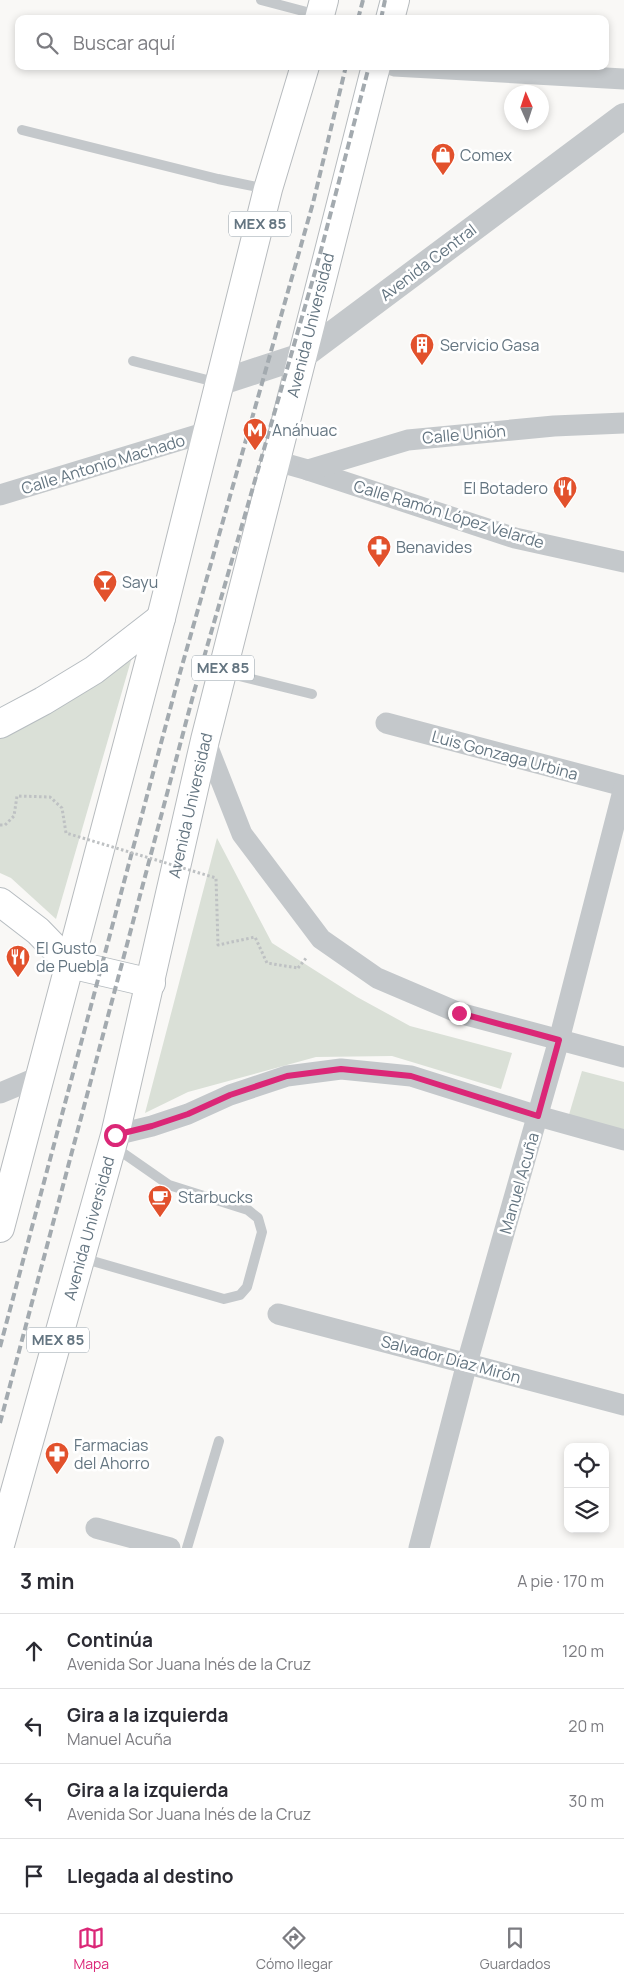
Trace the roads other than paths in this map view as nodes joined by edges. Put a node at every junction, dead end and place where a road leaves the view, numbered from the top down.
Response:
1 (261, 0) edge
2 (395, 0) edge
3 (321, 11) edge
4 (391, 15) edge
5 (304, 70) edge
6 (375, 70) edge
7 (465, 70) edge
8 (624, 79) edge
9 (624, 116) edge
10 (22, 130) dead end
11 (268, 189) junction
12 (304, 355) junction
13 (133, 361) dead end
14 (220, 382) junction
15 (624, 423) edge
16 (207, 432) junction
17 (276, 461) junction
18 (308, 470) junction
19 (0, 496) edge
20 (624, 562) edge
21 (162, 618) junction
22 (222, 672) junction
23 (312, 694) dead end
24 (386, 723) dead end
25 (0, 724) edge
26 (205, 740) junction
27 (624, 787) edge
28 (0, 902) edge
29 (70, 964) junction
30 (151, 983) junction
31 (559, 1040) junction
32 (624, 1057) edge
33 (41, 1076) junction
34 (0, 1094) edge
35 (538, 1116) junction
36 (114, 1140) junction
37 (624, 1140) edge
38 (4, 1199) edge
39 (0, 1228) edge
40 (81, 1258) junction
41 (278, 1314) dead end
42 (467, 1363) junction
43 (624, 1404) edge
44 (219, 1441) dead end
45 (96, 1528) dead end
46 (0, 1544) edge
47 (170, 1548) edge
48 (187, 1548) edge
49 (419, 1548) edge

1 - 3 lane
2 - 4 main road
5 - 11 main road, MEX 85
6 - 12 main road, Avenida Universidad / MEX 85
7 - 8 street
9 - 12 street, Avenida Central
10 - 11 lane
11 - 14 main road, MEX 85
12 - 14 street, Avenida Central
12 - 17 main road, Avenida Universidad / MEX 85
13 - 14 lane
14 - 16 main road, MEX 85
15 - 18 street, Calle Unión
16 - 19 street, Calle Antonio Machado
16 - 21 main road, MEX 85
17 - 18 street, Calle Ramón López Velarde
17 - 22 main road, Avenida Universidad / MEX 85
18 - 20 street, Calle Ramón López Velarde
21 - 25 main road
21 - 29 main road, MEX 85
22 - 23 lane
22 - 26 main road, Avenida Universidad / MEX 85
24 - 27 street, Luis Gonzaga Urbina
26 - 30 main road, Avenida Universidad / MEX 85
26 - 31 street
27 - 31 street, Manuel Acuña
28 - 29 main road
29 - 30 main road
29 - 33 main road, MEX 85
30 - 36 main road, Avenida Universidad / MEX 85
31 - 32 street
31 - 35 street, Manuel Acuña
33 - 34 street
33 - 38 main road, MEX 85
35 - 36 street
35 - 37 street
35 - 42 street, Manuel Acuña
36 - 40 main road, Avenida Universidad / MEX 85
36 - 40 lane
38 - 39 main road, MEX 85
40 - 46 main road, Avenida Universidad / MEX 85
41 - 42 street, Salvador Díaz Mirón
42 - 43 street, Salvador Díaz Mirón
42 - 49 street, Manuel Acuña
44 - 48 lane
45 - 47 street

